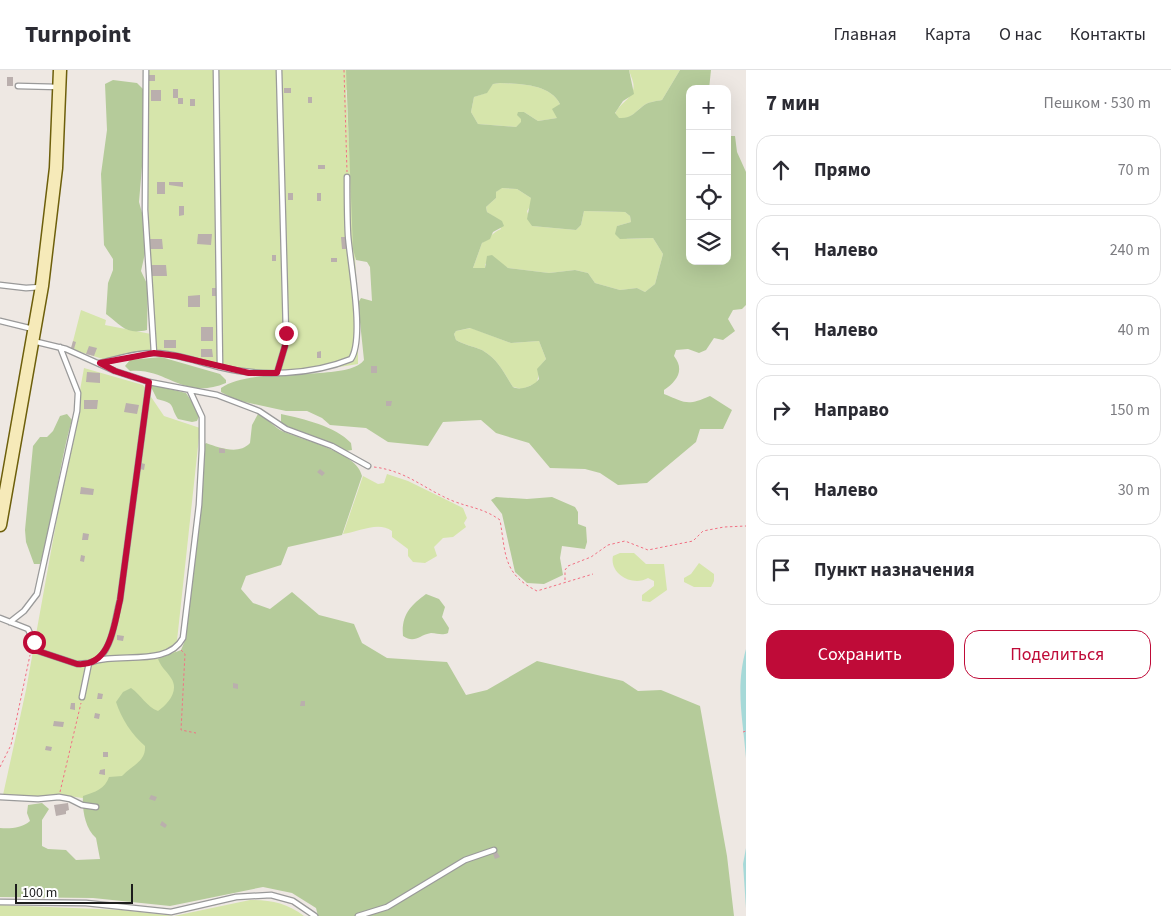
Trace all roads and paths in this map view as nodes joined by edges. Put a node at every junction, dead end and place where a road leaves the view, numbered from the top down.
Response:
1 (60, 70) edge
2 (146, 70) edge
3 (216, 70) edge
4 (279, 70) edge
5 (344, 70) edge
6 (18, 86) dead end
7 (59, 87) junction
8 (347, 177) joint
9 (0, 285) edge
10 (42, 286) junction
11 (0, 322) edge
12 (34, 335) junction
13 (60, 347) junction
14 (154, 353) junction
15 (100, 363) junction
16 (220, 367) junction
17 (277, 373) junction
18 (149, 382) junction
19 (190, 390) junction
20 (368, 466) joint
21 (0, 524) edge
22 (746, 526) edge
23 (593, 574) dead end
24 (565, 581) junction
25 (0, 618) edge
26 (10, 622) junction
27 (178, 648) junction
28 (32, 649) junction
29 (98, 659) junction
30 (89, 663) junction
31 (82, 697) joint
32 (746, 731) edge
33 (743, 732) dead end
34 (196, 733) dead end
35 (0, 767) edge
36 (0, 797) edge
37 (59, 798) junction
38 (96, 807) dead end
39 (494, 850) dead end
40 (0, 902) edge
41 (315, 916) edge
42 (358, 916) edge

1 - 7 street
2 - 14 lane
3 - 16 lane
4 - 17 lane
5 - 8 path
6 - 7 lane
7 - 10 street
8 - 17 lane
9 - 10 lane
10 - 12 street
11 - 12 lane
12 - 13 lane
12 - 21 street
13 - 15 lane
13 - 26 lane
14 - 15 lane
14 - 16 lane
15 - 18 lane
16 - 17 lane
18 - 19 lane
18 - 29 lane
19 - 20 lane
19 - 27 lane
20 - 24 path
22 - 24 path
23 - 24 path
25 - 26 lane
26 - 28 lane
27 - 29 lane
27 - 34 path
28 - 30 lane
28 - 35 path
29 - 30 lane
30 - 31 lane
31 - 37 path
32 - 33 path
36 - 37 lane
37 - 38 lane
39 - 42 lane
40 - 41 lane

